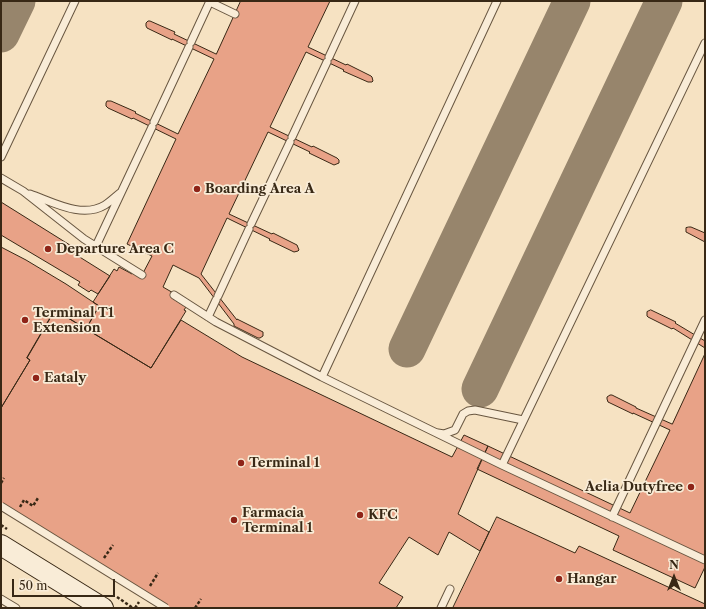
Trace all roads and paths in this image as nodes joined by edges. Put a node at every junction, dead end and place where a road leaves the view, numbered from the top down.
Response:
1 (75, 1) edge
2 (210, 1) edge
3 (355, 1) edge
4 (497, 1) edge
5 (235, 14) dead end
6 (705, 43) edge
7 (1, 157) edge
8 (1, 178) edge
9 (23, 191) junction
10 (122, 192) junction
11 (96, 246) junction
12 (142, 275) dead end
13 (174, 295) dead end
14 (208, 317) junction
15 (705, 320) edge
16 (322, 377) junction
17 (523, 420) junction
18 (433, 432) junction
19 (502, 465) junction
20 (4, 478) dead end
21 (1, 483) edge
22 (1, 506) edge
23 (612, 517) junction
24 (1, 545) edge
25 (705, 560) edge
26 (450, 588) dead end
27 (1, 599) edge
28 (201, 599) dead end
29 (16, 608) edge
30 (103, 608) edge
31 (166, 608) edge
32 (195, 608) edge
33 (441, 608) edge

1 - 7 lane
2 - 5 lane
2 - 10 lane
3 - 14 lane
4 - 16 lane
6 - 17 lane
8 - 9 lane
9 - 10 lane
9 - 11 lane
10 - 11 lane
11 - 12 lane
13 - 14 lane
14 - 16 lane
15 - 23 lane
16 - 18 lane
17 - 18 lane
17 - 19 lane
18 - 19 lane
19 - 23 lane
20 - 21 path
22 - 31 lane, bridge
23 - 25 lane
24 - 30 main road
26 - 33 lane
27 - 29 lane
28 - 32 path

